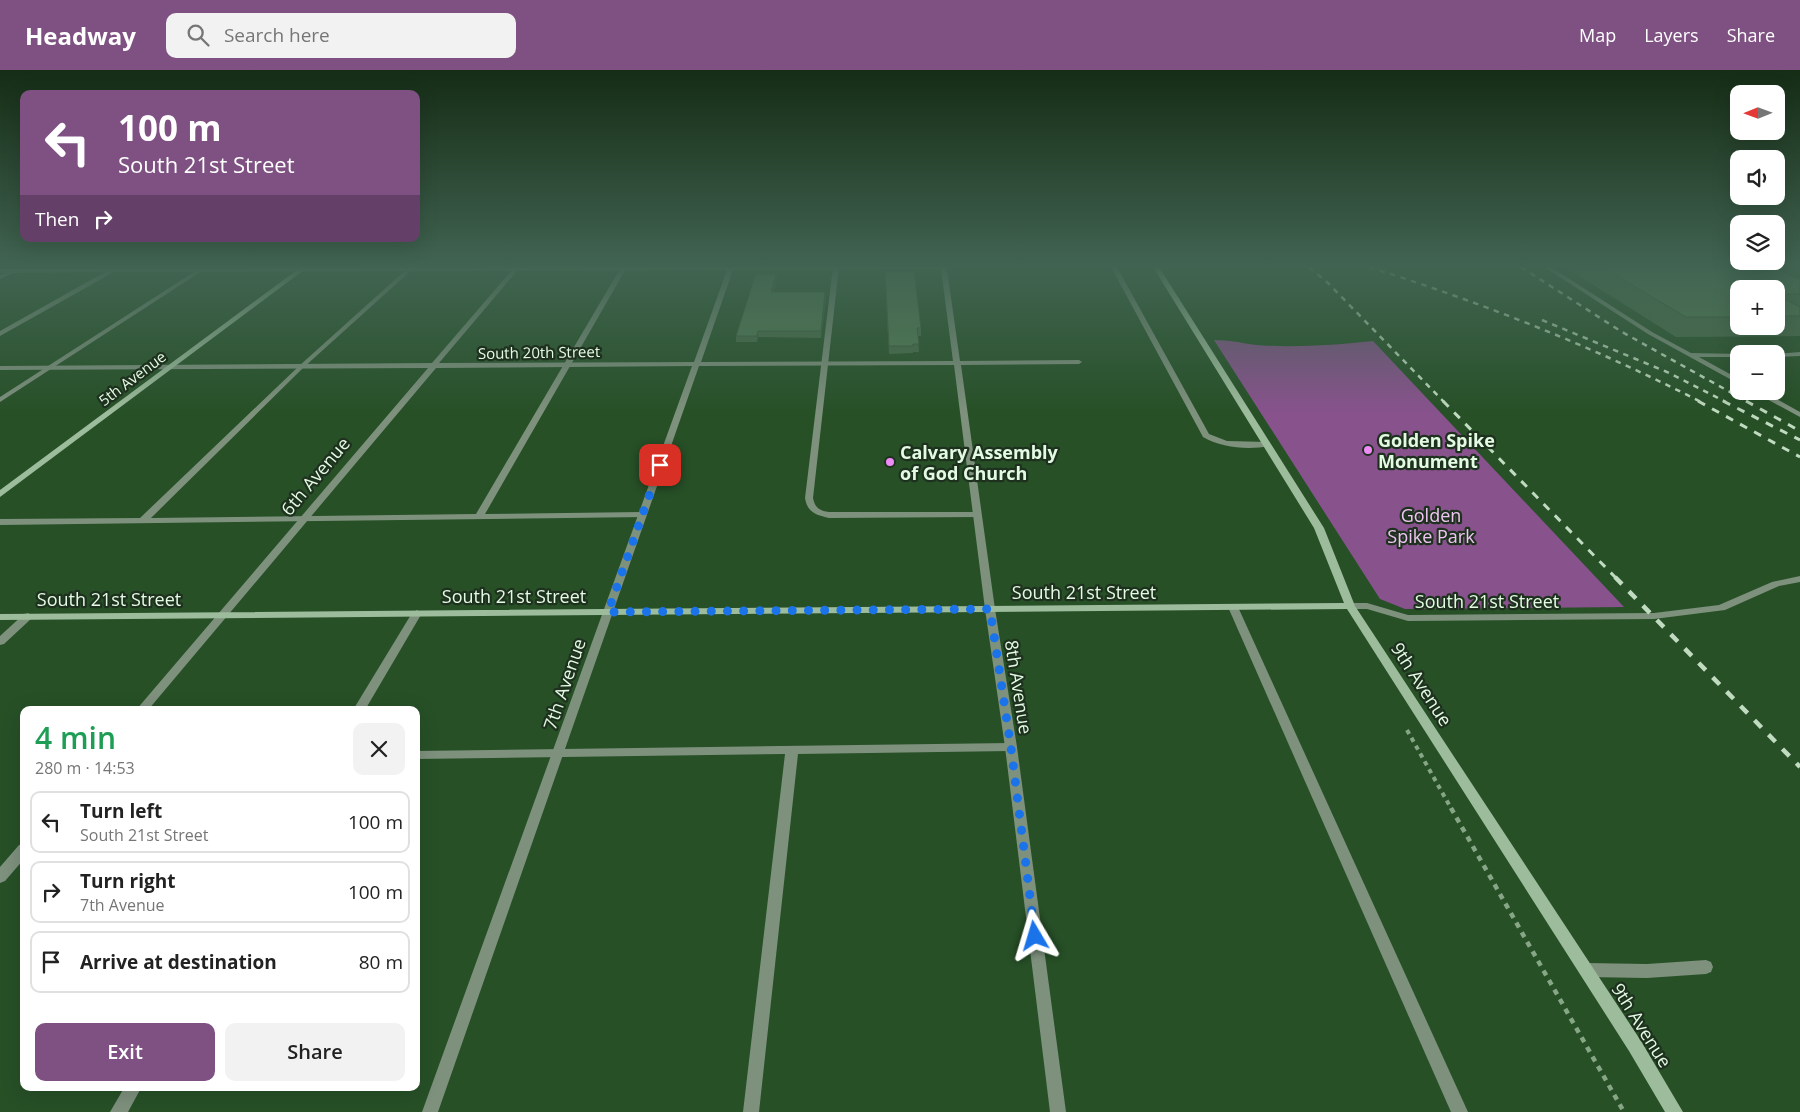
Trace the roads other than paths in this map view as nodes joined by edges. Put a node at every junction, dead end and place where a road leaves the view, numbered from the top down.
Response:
1 (33, 316) edge
2 (130, 316) edge
3 (240, 316) edge
4 (358, 316) edge
5 (476, 316) edge
6 (596, 316) edge
7 (713, 316) edge
8 (831, 316) edge
9 (951, 316) edge
10 (1141, 316) edge
11 (1186, 316) edge
12 (1623, 316) edge
13 (0, 334) edge
14 (1800, 354) edge
15 (1730, 355) edge
16 (1785, 355) edge
17 (1690, 356) junction
18 (957, 362) junction
19 (1079, 362) dead end
20 (826, 363) junction
21 (696, 364) junction
22 (566, 365) junction
23 (433, 366) junction
24 (301, 367) junction
25 (0, 368) edge
26 (49, 368) junction
27 (170, 368) junction
28 (1730, 377) edge
29 (0, 400) edge
30 (1772, 400) edge
31 (1800, 415) edge
32 (1267, 444) junction
33 (0, 494) edge
34 (977, 514) junction
35 (642, 515) junction
36 (479, 516) junction
37 (305, 518) junction
38 (142, 521) junction
39 (0, 522) edge
40 (1800, 580) edge
41 (1350, 606) junction
42 (1233, 607) junction
43 (990, 609) junction
44 (608, 612) junction
45 (417, 613) junction
46 (223, 615) junction
47 (28, 616) junction
48 (0, 617) edge
49 (0, 642) edge
50 (145, 706) edge
51 (361, 706) edge
52 (1011, 748) junction
53 (792, 750) junction
54 (558, 753) junction
55 (420, 754) edge
56 (20, 854) edge
57 (0, 877) edge
58 (1706, 967) dead end
59 (1586, 970) junction
60 (130, 1091) edge
61 (118, 1112) edge
62 (430, 1112) edge
63 (751, 1112) edge
64 (1058, 1112) edge
65 (1460, 1112) edge
66 (1675, 1112) edge

1 - 13 street
2 - 26 street
3 - 27 street, 5th Avenue
4 - 24 street
5 - 23 street, 6th Avenue
6 - 22 street
7 - 21 street, 7th Avenue
8 - 20 street
9 - 18 street, 8th Avenue
10 - 32 street
11 - 32 street, 9th Avenue
12 - 17 street
14 - 16 street
15 - 17 street
17 - 28 street
18 - 19 street, South 20th Street
18 - 20 street, South 20th Street
18 - 34 street, 8th Avenue
20 - 21 street, South 20th Street
20 - 34 street
21 - 22 street, South 20th Street
21 - 35 street, 7th Avenue
22 - 23 street, South 20th Street
22 - 36 street
23 - 24 street, South 20th Street
23 - 37 street, 6th Avenue
24 - 27 street, South 20th Street
24 - 38 street
25 - 26 street, South 20th Street
26 - 27 street, South 20th Street
26 - 29 street
27 - 33 street, 5th Avenue
30 - 31 street
32 - 41 street, 9th Avenue
34 - 43 street, 8th Avenue
35 - 36 street
35 - 44 street, 7th Avenue
36 - 37 street
37 - 38 street
37 - 46 street, 6th Avenue
38 - 39 street
40 - 41 street, South 21st Street
41 - 42 street, South 21st Street
41 - 59 street, 9th Avenue
42 - 43 street, South 21st Street
42 - 65 street
43 - 44 street, South 21st Street
43 - 52 street, 8th Avenue
44 - 45 street, South 21st Street
44 - 54 street, 7th Avenue
45 - 46 street, South 21st Street
45 - 51 street
46 - 47 street, South 21st Street
46 - 50 street, 6th Avenue
47 - 48 street, South 21st Street
47 - 49 street
52 - 53 street
52 - 64 street, 8th Avenue
53 - 54 street
53 - 63 street
54 - 55 street
54 - 62 street, 7th Avenue
56 - 57 street
58 - 59 street
59 - 66 street, 9th Avenue
60 - 61 street

